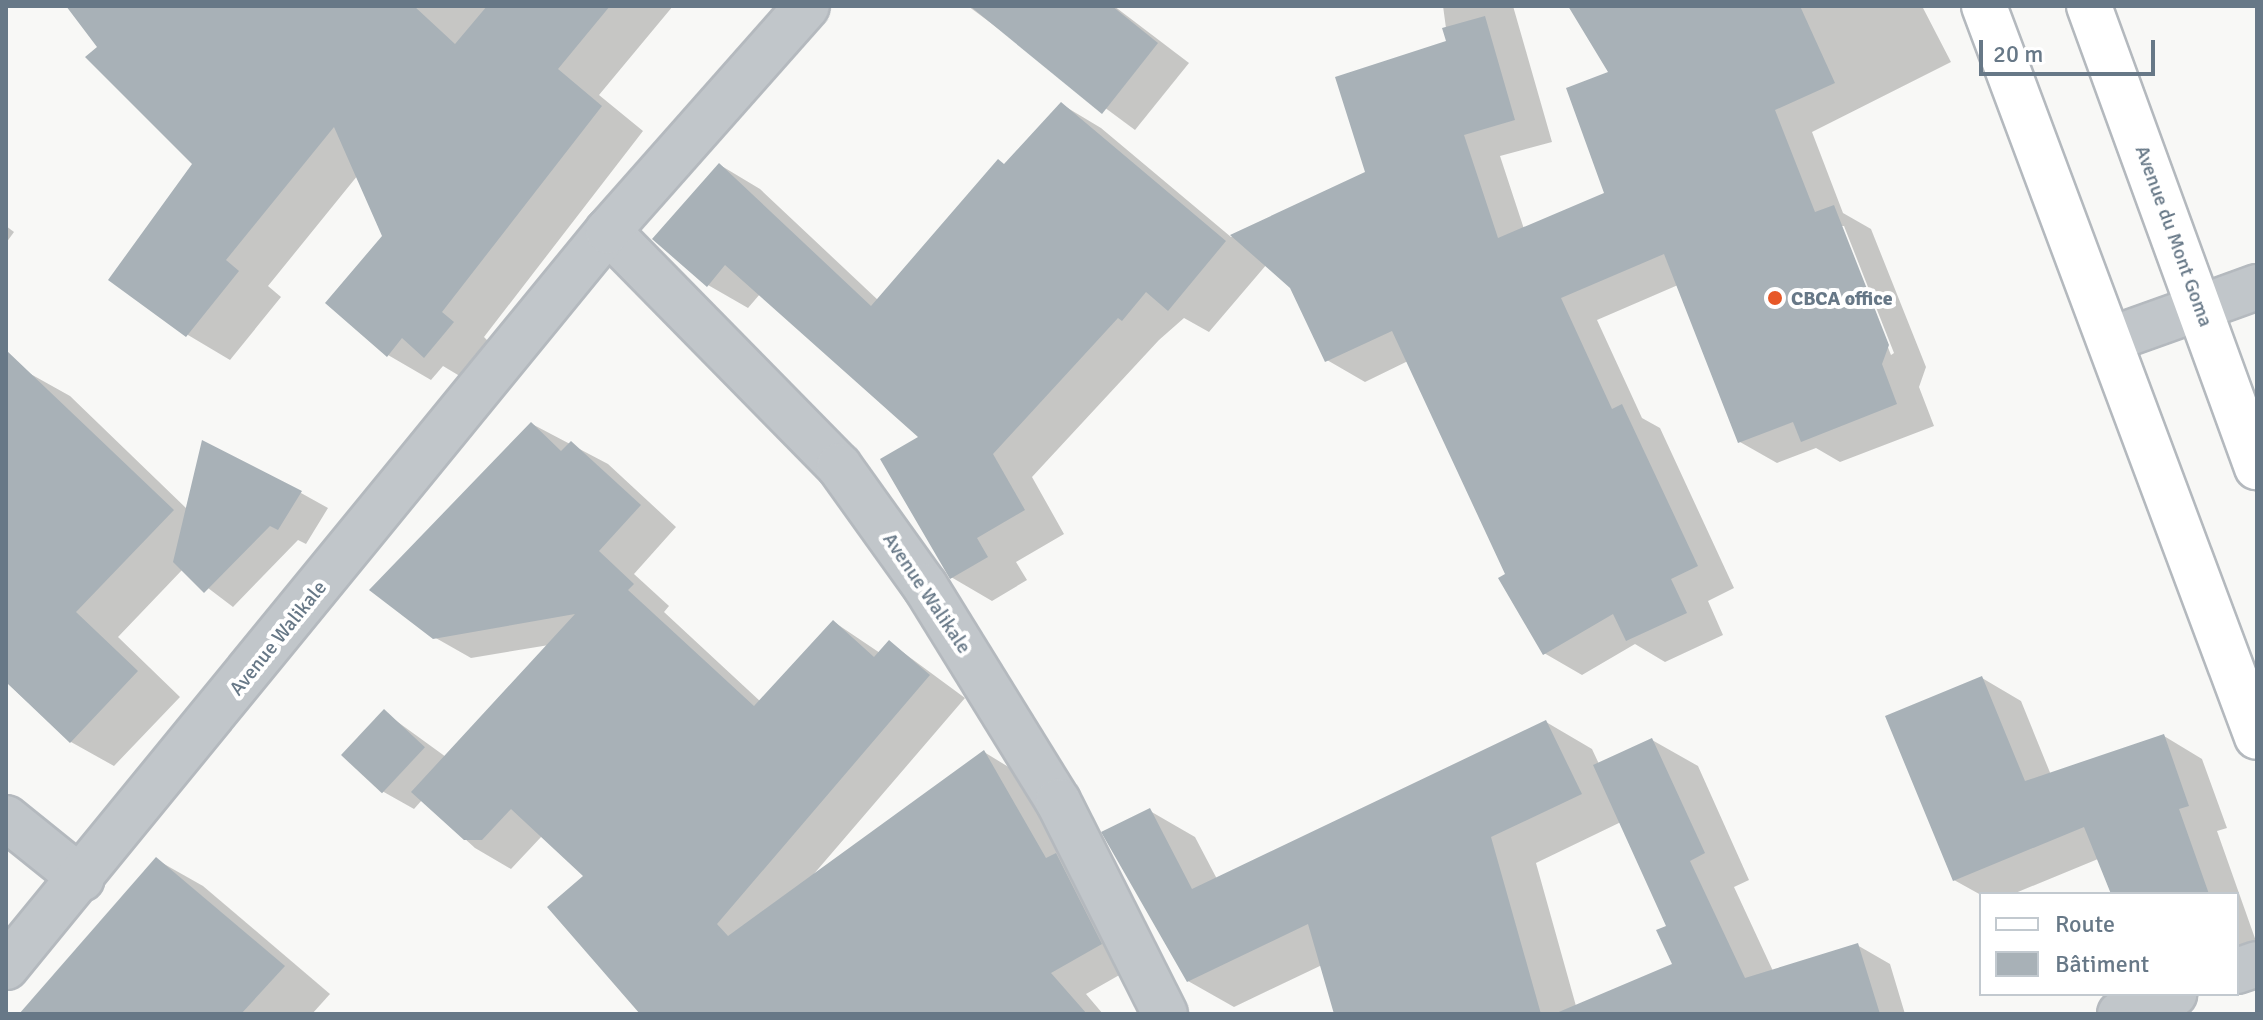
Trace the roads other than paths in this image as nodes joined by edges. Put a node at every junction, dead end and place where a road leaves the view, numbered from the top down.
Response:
1 (807, 6) edge
2 (1984, 6) edge
3 (2089, 6) edge
4 (608, 231) junction
5 (2257, 287) edge
6 (2201, 307) junction
7 (2112, 339) junction
8 (2257, 467) edge
9 (2257, 737) edge
10 (6, 818) edge
11 (82, 879) junction
12 (6, 967) edge
13 (2169, 996) edge
14 (1165, 1014) edge
15 (2120, 1014) edge

1 - 4 street, Avenue Walikale
2 - 7 street
3 - 6 street, Avenue du Mont Goma
4 - 11 street, Avenue Walikale
4 - 14 street, Avenue Walikale
5 - 6 street
6 - 7 street
6 - 8 street, Avenue du Mont Goma
7 - 9 street
10 - 11 street
11 - 12 street, Avenue Walikale
13 - 15 street

